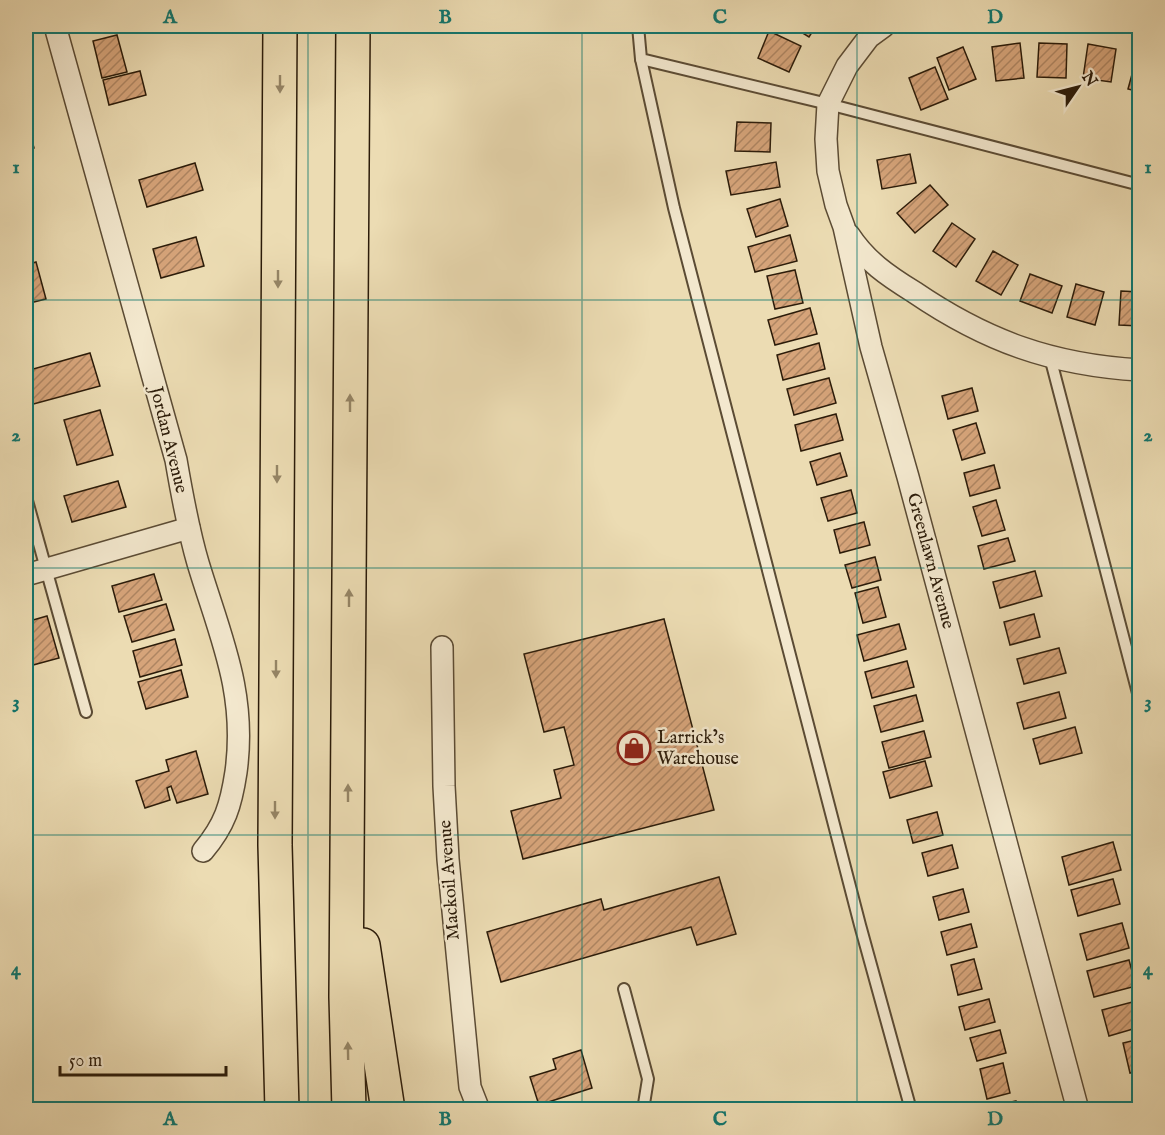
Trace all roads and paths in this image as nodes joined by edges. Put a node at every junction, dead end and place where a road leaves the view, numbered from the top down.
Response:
1 (55, 26) edge
2 (280, 26) edge
3 (353, 26) edge
4 (638, 26) edge
5 (884, 26) edge
6 (641, 59) junction
7 (828, 104) junction
8 (1140, 185) edge
9 (844, 227) junction
10 (1050, 357) junction
11 (1140, 370) edge
12 (26, 498) edge
13 (189, 528) junction
14 (35, 572) edge
15 (442, 647) dead end
16 (1140, 701) edge
17 (86, 712) dead end
18 (347, 842) junction
19 (204, 851) dead end
20 (277, 922) junction
21 (624, 989) dead end
22 (268, 1110) edge
23 (282, 1110) edge
24 (349, 1110) edge
25 (388, 1110) edge
26 (479, 1110) edge
27 (643, 1110) edge
28 (910, 1110) edge
29 (1078, 1110) edge

1 - 13 street, Jordan Avenue
2 -> 20 highway
18 -> 3 highway
4 - 6 lane
5 - 7 street, Greenlawn Avenue
6 - 7 lane
6 - 28 lane
7 - 8 lane
7 - 9 street, Greenlawn Avenue
9 - 10 street
9 - 29 street, Greenlawn Avenue
10 - 11 street
10 - 16 lane
12 - 14 lane
13 - 14 street
13 - 19 street, Jordan Avenue
14 - 17 lane
15 - 26 street, Mackoil Avenue
24 -> 18 highway
18 - 25 highway
20 - 22 highway
20 - 23 highway
21 - 27 lane

